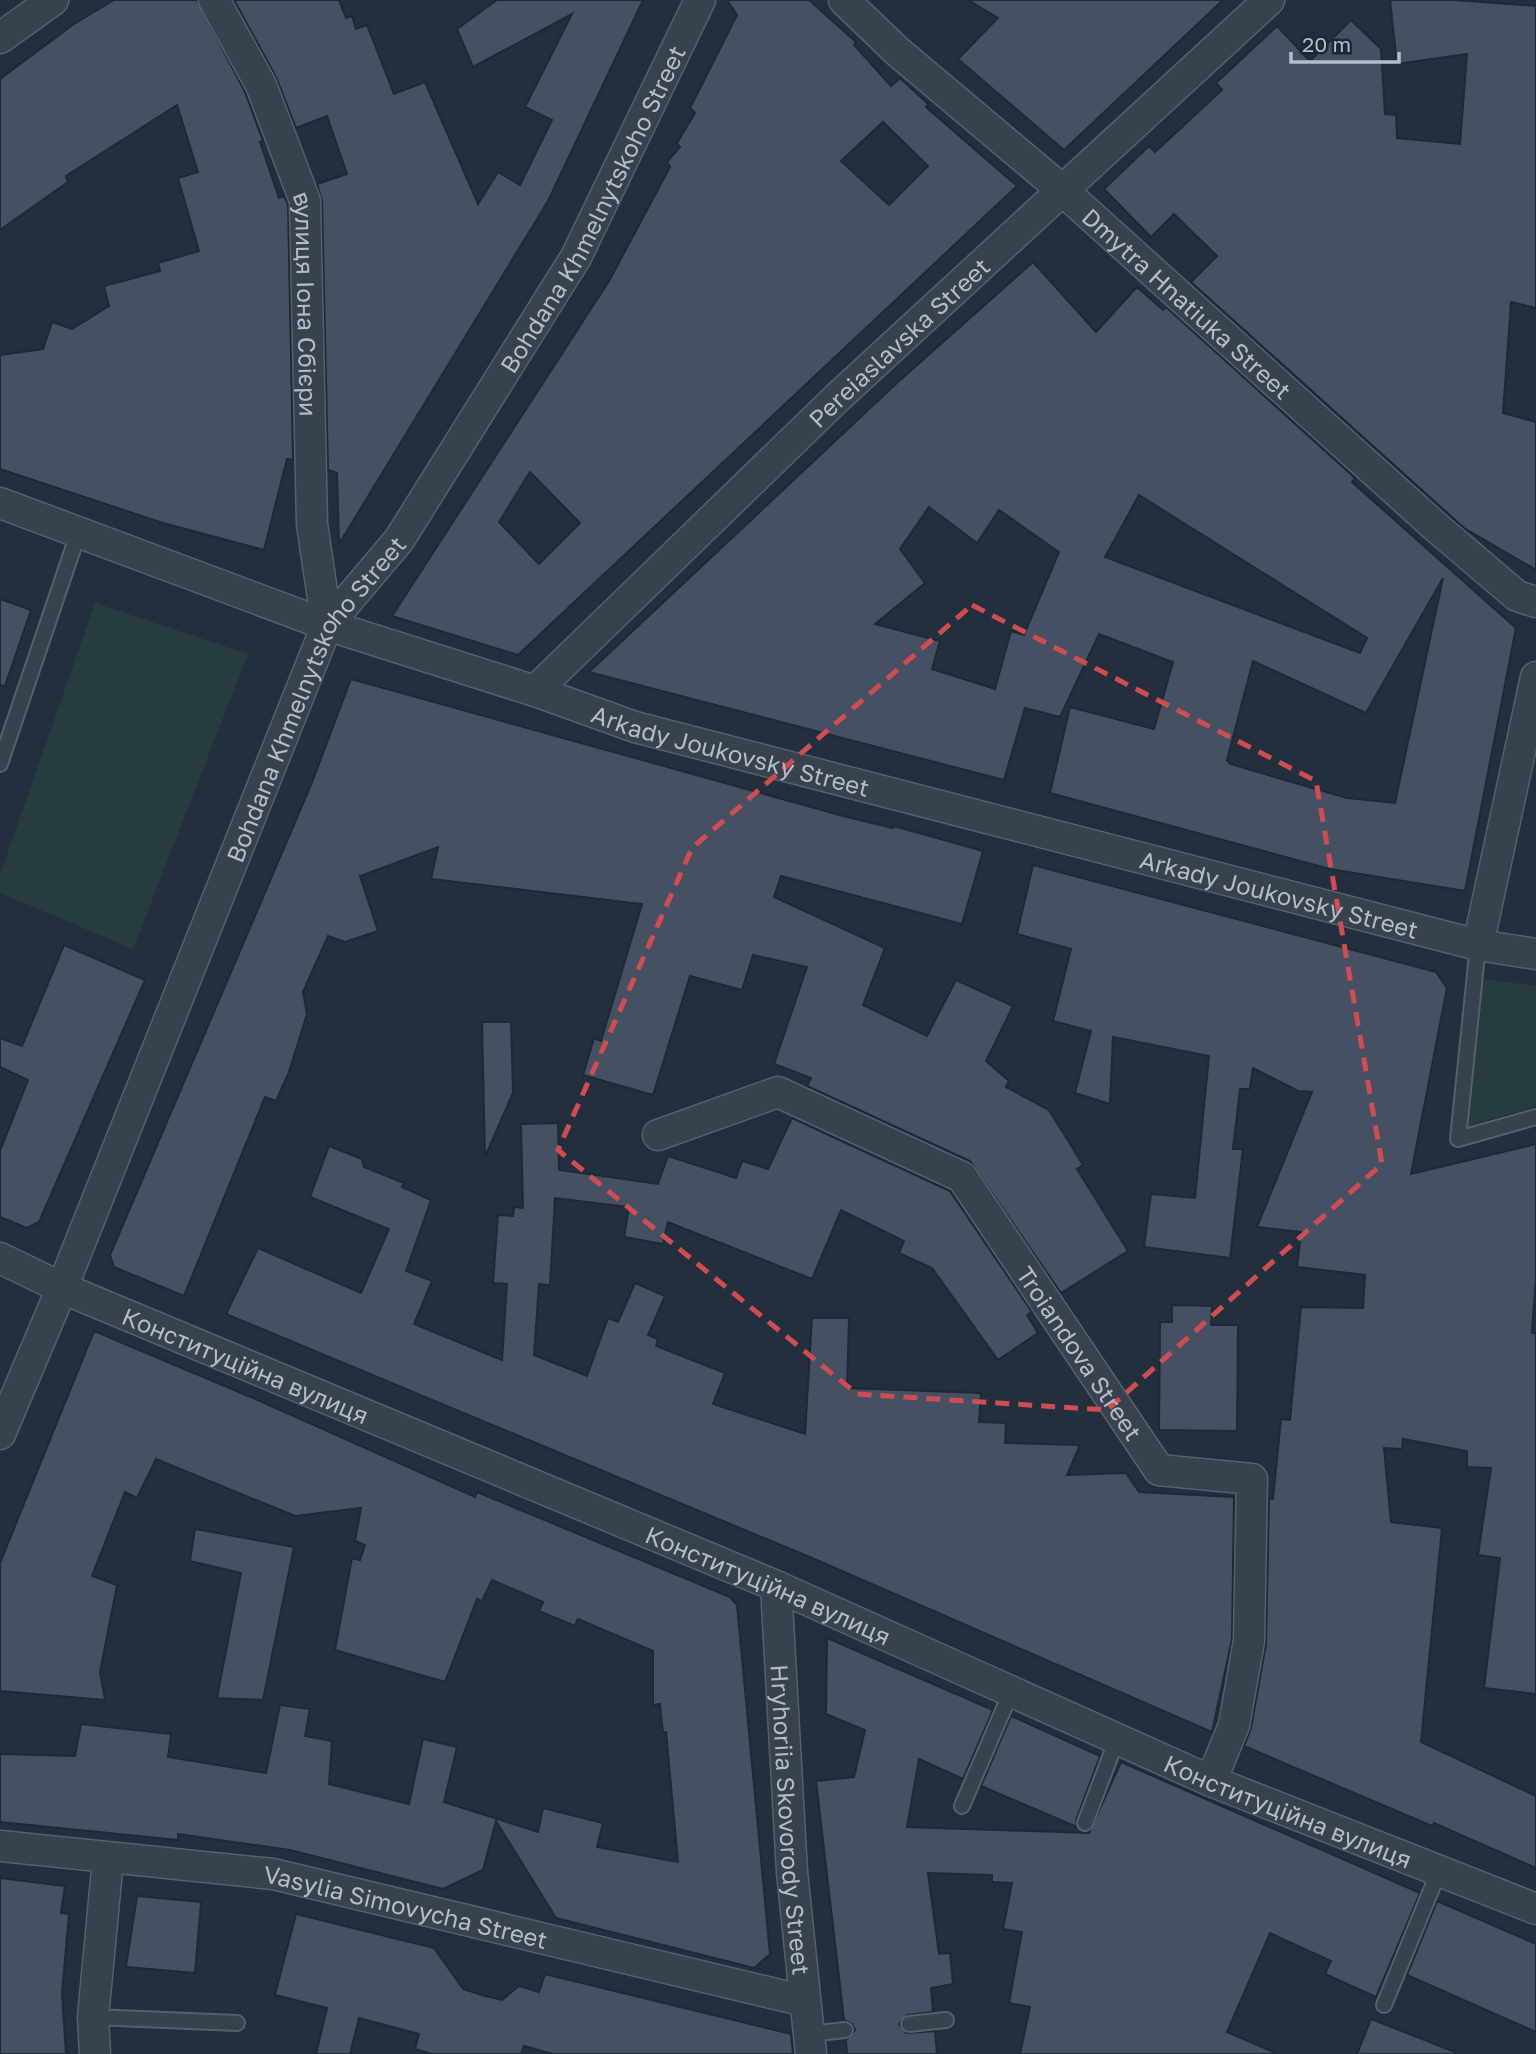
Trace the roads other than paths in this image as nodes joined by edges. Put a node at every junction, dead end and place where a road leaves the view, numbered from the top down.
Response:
1 (53, 0) edge
2 (214, 0) edge
3 (700, 0) edge
4 (1269, 0) edge
5 (856, 4) edge
6 (0, 38) edge
7 (1061, 189) junction
8 (0, 503) edge
9 (79, 531) junction
10 (1536, 602) edge
11 (327, 625) junction
12 (1536, 677) edge
13 (535, 691) junction
14 (0, 764) edge
15 (1478, 945) junction
16 (1536, 954) edge
17 (1536, 1117) edge
18 (658, 1135) dead end
19 (0, 1258) edge
20 (62, 1288) junction
21 (0, 1434) edge
22 (776, 1586) junction
23 (1011, 1692) junction
24 (1116, 1739) junction
25 (1211, 1781) junction
26 (962, 1806) dead end
27 (1085, 1823) dead end
28 (0, 1846) edge
29 (108, 1859) junction
30 (1440, 1871) junction
31 (1536, 1909) edge
32 (805, 2001) junction
33 (1384, 2005) dead end
34 (93, 2017) junction
35 (946, 2020) dead end
36 (237, 2022) dead end
37 (909, 2024) dead end
38 (845, 2030) dead end
39 (810, 2044) edge
40 (95, 2054) edge

1 - 6 street
2 - 11 street, вулиця Іона Сбієри
3 - 11 street, Bohdana Khmelnytskoho Street
4 - 7 street, Pereiaslavska Street
5 - 7 street, Dmytra Hnatiuka Street
7 - 10 street, Dmytra Hnatiuka Street
7 - 13 street, Pereiaslavska Street
8 - 9 street, Arkady Joukovsky Street
9 - 11 street, Arkady Joukovsky Street
9 - 14 lane
11 - 13 street, Arkady Joukovsky Street
11 - 20 street, Bohdana Khmelnytskoho Street
12 - 15 street
13 - 15 street, Arkady Joukovsky Street
15 - 16 street, Arkady Joukovsky Street
15 - 17 lane
18 - 25 street, Troiandova Street
19 - 20 street, Конституційна вулиця
20 - 21 street, Bohdana Khmelnytskoho Street
20 - 22 street, Конституційна вулиця
22 - 23 street, Конституційна вулиця
22 - 32 street, Hryhoriia Skovorody Street
23 - 24 street, Конституційна вулиця
23 - 26 lane
24 - 25 street, Конституційна вулиця
24 - 27 lane
25 - 30 street, Конституційна вулиця
28 - 29 street, Vasylia Simovycha Street
29 - 32 street, Vasylia Simovycha Street
29 - 34 street
30 - 31 street, Конституційна вулиця
30 - 33 lane
32 - 39 street, Hryhoriia Skovorody Street
34 - 36 lane
34 - 40 street
35 - 37 lane
38 - 39 lane

